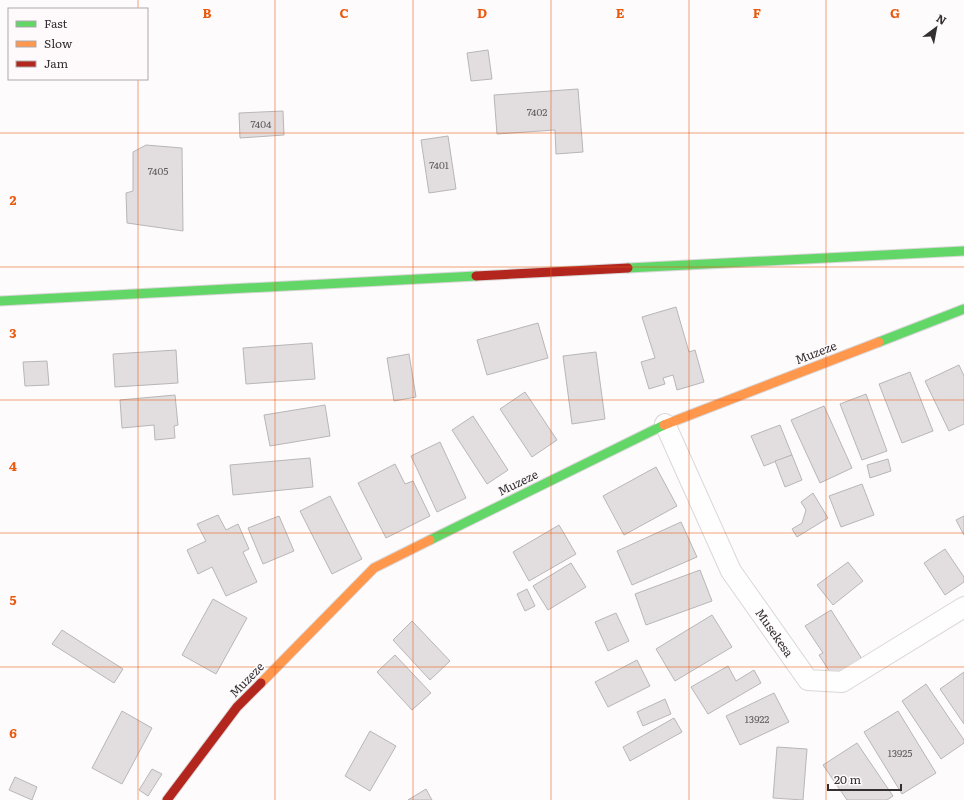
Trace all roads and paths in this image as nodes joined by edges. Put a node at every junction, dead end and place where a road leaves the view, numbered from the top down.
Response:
1 (964, 251) edge
2 (0, 301) edge
3 (964, 309) edge
4 (665, 424) junction
5 (964, 607) edge
6 (167, 800) edge

1 - 2 street
3 - 4 street, Muzeze
4 - 5 street, Musekesa
4 - 6 street, Muzeze

